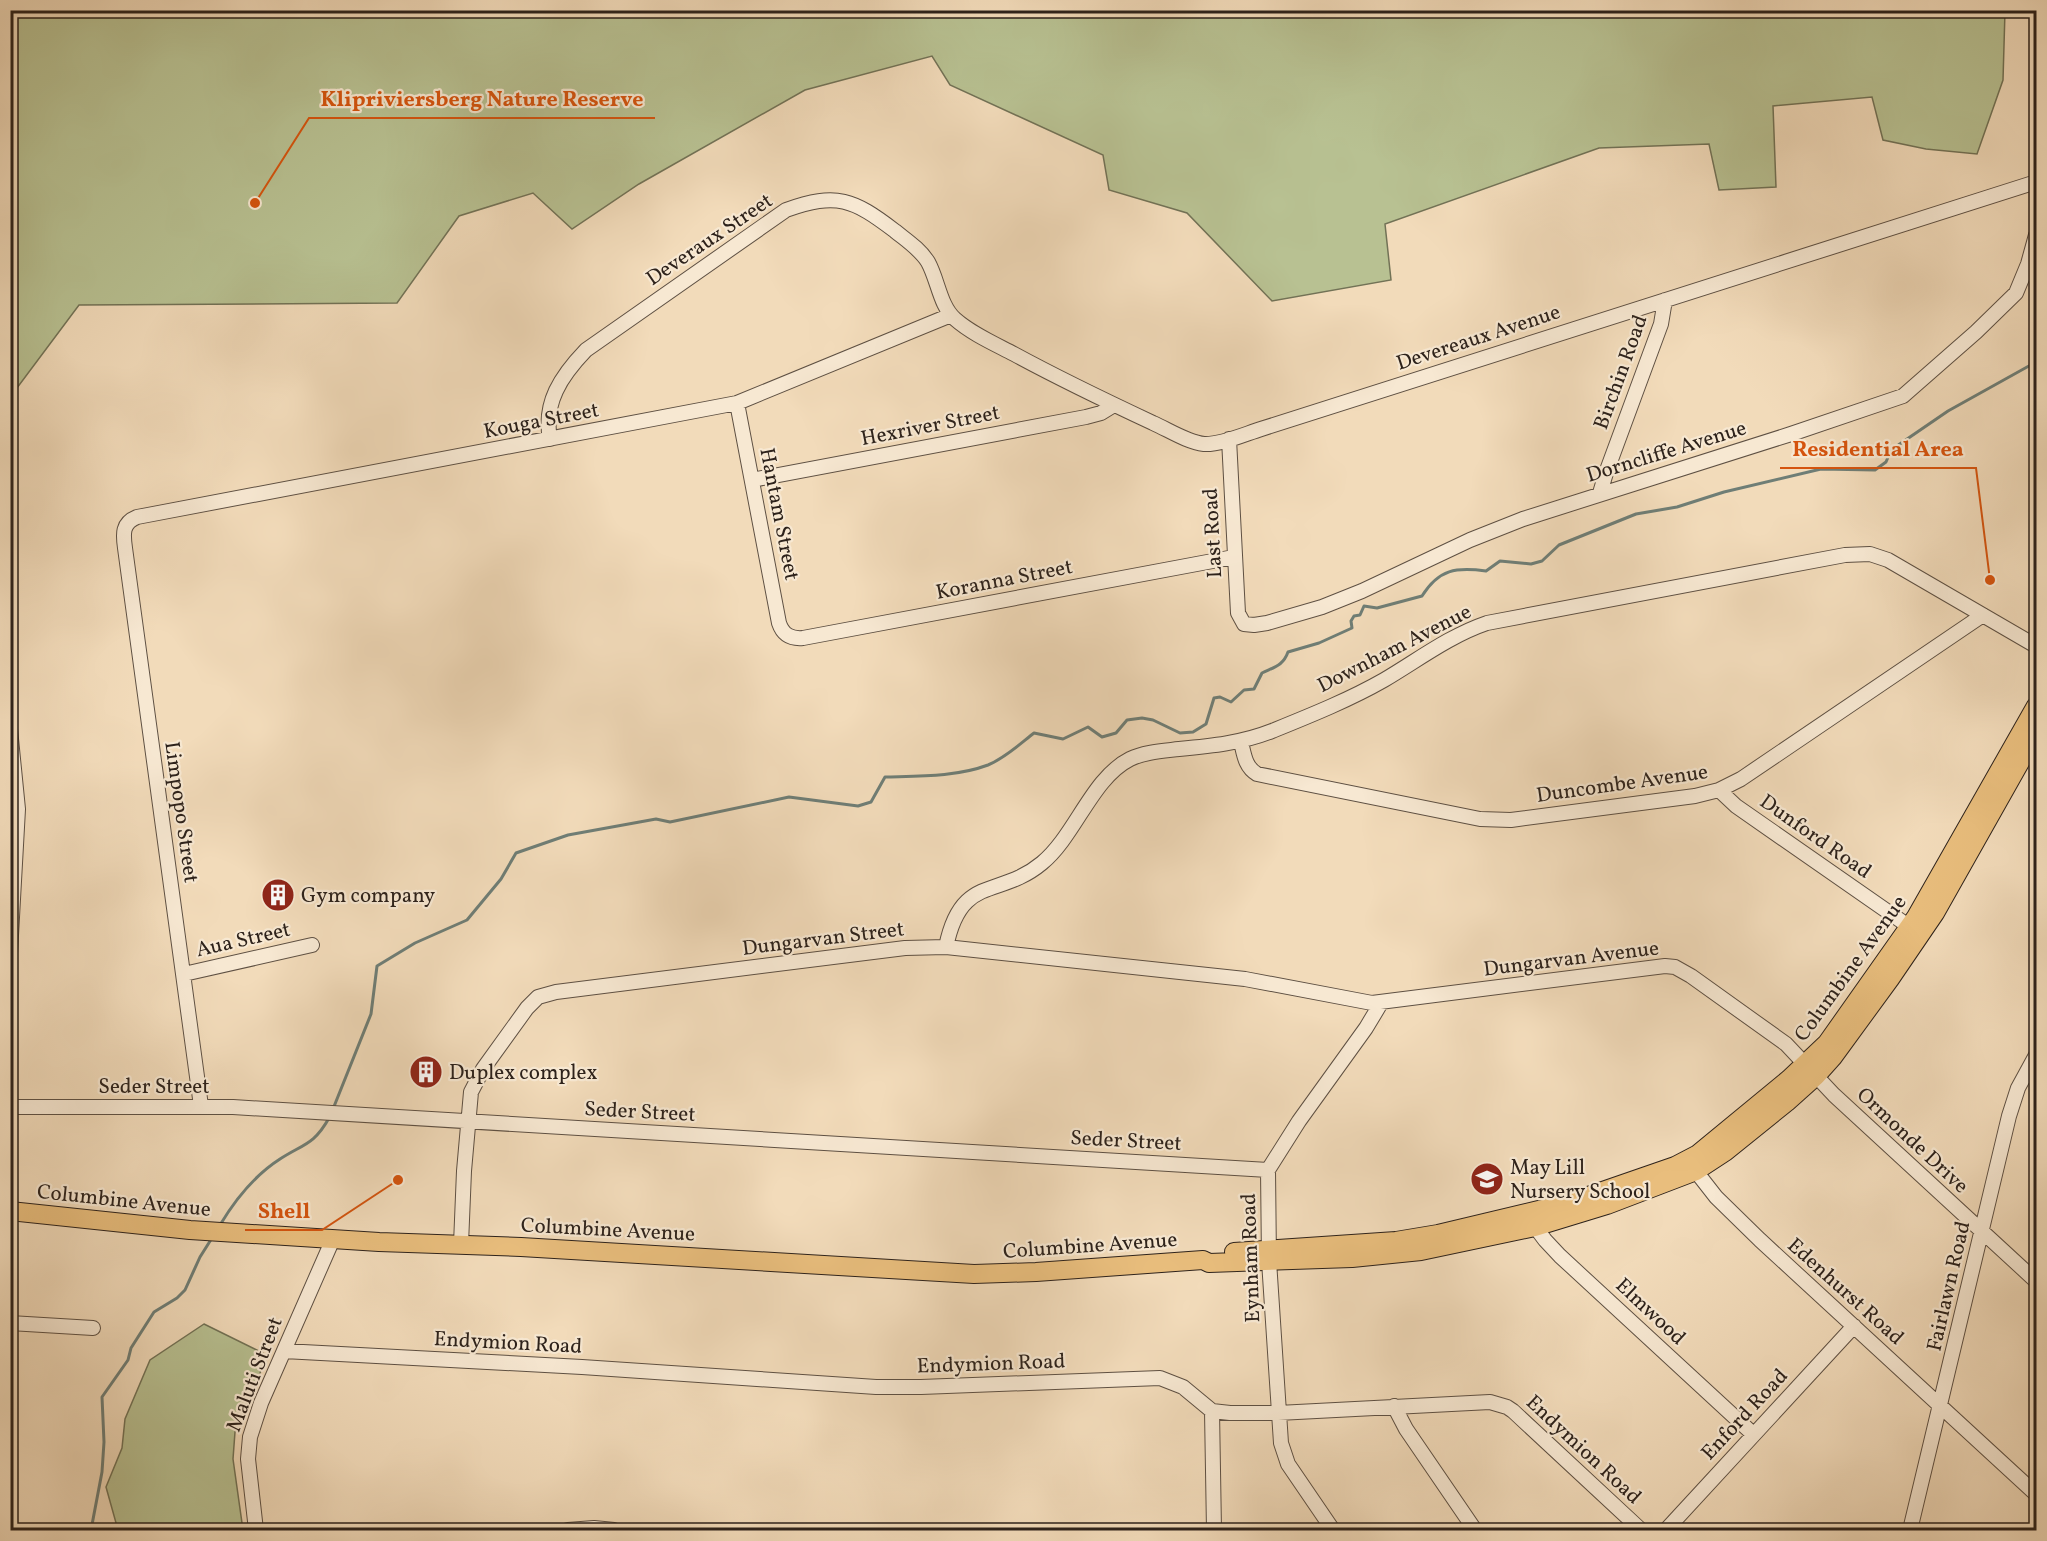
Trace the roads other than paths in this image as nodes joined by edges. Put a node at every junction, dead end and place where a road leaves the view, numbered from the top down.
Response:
1 (2037, 182) edge
2 (2037, 235) edge
3 (1665, 300) junction
4 (951, 315) junction
5 (737, 403) junction
6 (1114, 405) junction
7 (1229, 439) junction
8 (550, 440) junction
9 (752, 480) junction
10 (1600, 493) junction
11 (127, 524) joint
12 (1234, 557) junction
13 (1983, 615) junction
14 (1244, 624) joint
15 (783, 633) joint
16 (2037, 646) edge
17 (2037, 706) edge
18 (10, 729) edge
19 (2037, 734) edge
20 (1241, 742) junction
21 (1719, 790) junction
22 (1989, 804) junction
23 (1915, 931) junction
24 (312, 945) dead end
25 (946, 946) junction
26 (10, 953) edge
27 (184, 974) junction
28 (1381, 1003) junction
29 (2037, 1054) edge
30 (1811, 1070) junction
31 (201, 1106) junction
32 (10, 1107) edge
33 (468, 1121) junction
34 (1692, 1166) junction
35 (1268, 1170) junction
36 (10, 1211) edge
37 (1531, 1221) junction
38 (1983, 1232) junction
39 (333, 1239) junction
40 (461, 1244) junction
41 (1269, 1254) junction
42 (2037, 1281) edge
43 (10, 1323) edge
44 (1854, 1326) junction
45 (93, 1328) dead end
46 (284, 1351) junction
47 (1394, 1406) junction
48 (1940, 1407) junction
49 (1212, 1411) junction
50 (1278, 1413) junction
51 (1753, 1434) junction
52 (2037, 1494) edge
53 (256, 1530) edge
54 (568, 1530) edge
55 (614, 1530) edge
56 (1214, 1530) edge
57 (1333, 1530) edge
58 (1475, 1530) edge
59 (1641, 1530) edge
60 (1666, 1530) edge
61 (1910, 1530) edge

1 - 3 street, Devereaux Avenue
2 - 10 street, Dorncliffe Avenue
3 - 7 street, Devereaux Avenue
3 - 10 street, Birchin Road
4 - 5 street, Kouga Street
4 - 6 street, Devereaux Avenue
4 - 8 street, Deveraux Street
5 - 8 street, Kouga Street
5 - 9 street, Hantam Street
6 - 7 street, Devereaux Avenue
6 - 9 street, Hexriver Street
7 - 12 street, Last Road
8 - 11 street, Kouga Street
9 - 15 street, Hantam Street
10 - 14 street, Dorncliffe Avenue
11 - 27 street, Limpopo Street
12 - 14 street, Last Road
12 - 15 street, Koranna Street
13 - 16 street, Downham Avenue
13 - 20 street, Downham Avenue
13 - 21 street, Duncombe Avenue
17 - 22 main road, Columbine Avenue
18 - 26 street
19 - 22 main road, Columbine Avenue
20 - 21 street, Duncombe Avenue
20 - 25 street, Downham Avenue
21 - 23 street, Dunford Road
22 - 23 main road, Columbine Avenue
23 - 30 main road, Columbine Avenue
24 - 27 street, Aua Street
25 - 28 street, Dungarvan Street
25 - 33 street, Dungarvan Street
27 - 31 street, Limpopo Street
28 - 30 street, Dungarvan Avenue
28 - 35 street, Eynham Road
29 - 38 street, Fairlawn Road
30 - 34 main road, Columbine Avenue
30 - 38 street, Ormonde Drive
31 - 32 street, Seder Street
31 - 33 street, Seder Street
33 - 35 street, Seder Street
33 - 40 street, Dungarvan Street
34 - 37 main road, Columbine Avenue
34 - 44 street, Edenhurst Road
35 - 41 street, Eynham Road
36 - 39 main road, Columbine Avenue
37 - 41 main road, Columbine Avenue
37 - 51 street, Elmwood
38 - 42 street, Ormonde Drive
38 - 48 street, Fairlawn Road
39 - 40 main road, Columbine Avenue
39 - 46 street, Maluti Street
40 - 41 main road, Columbine Avenue
41 - 50 street, Eynham Road
43 - 45 street
44 - 48 street, Edenhurst Road
44 - 51 street, Enford Road
46 - 49 street, Endymion Road
46 - 53 street, Maluti Street
47 - 50 street, Endymion Road
47 - 58 street
47 - 59 street, Endymion Road
48 - 52 street, Edenhurst Road
48 - 61 street, Fairlawn Road
49 - 50 street, Endymion Road
49 - 56 street
50 - 57 street, Eynham Road
51 - 60 street, Enford Road
54 - 55 street

